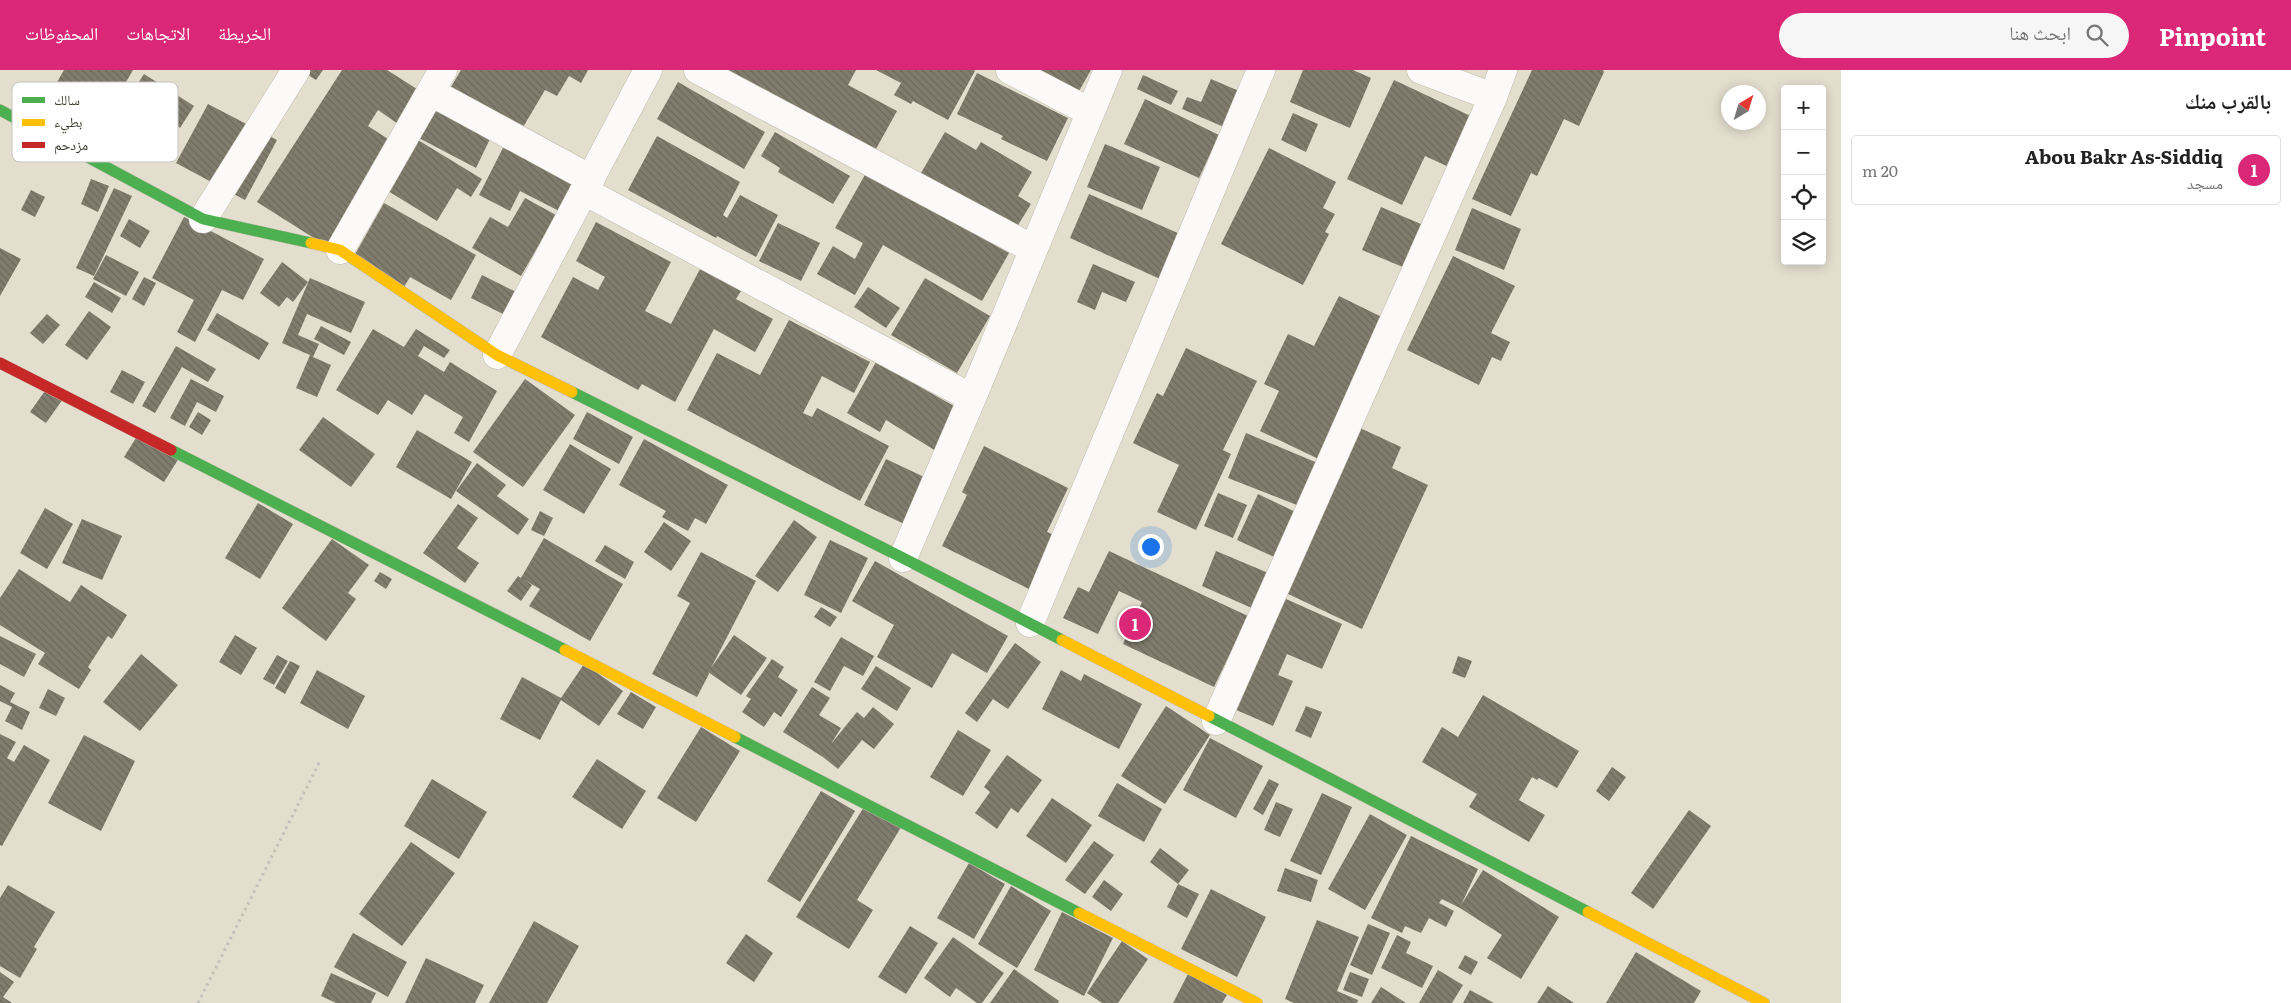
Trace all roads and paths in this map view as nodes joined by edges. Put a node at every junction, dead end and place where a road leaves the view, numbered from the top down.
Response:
1 (296, 70) edge
2 (648, 70) edge
3 (698, 70) edge
4 (1010, 70) edge
5 (1108, 70) edge
6 (1262, 70) edge
7 (1421, 70) edge
8 (1503, 70) edge
9 (437, 81) edge
10 (1493, 97) junction
11 (0, 110) edge
12 (1090, 112) junction
13 (12, 116) edge
14 (97, 162) edge
15 (588, 185) junction
16 (203, 219) junction
17 (1033, 249) junction
18 (340, 250) junction
19 (497, 355) junction
20 (0, 364) edge
21 (972, 398) junction
22 (903, 558) junction
23 (1030, 623) junction
24 (1216, 720) junction
25 (320, 761) dead end
26 (198, 1003) edge
27 (1257, 1003) edge
28 (1764, 1003) edge

1 - 16 street
2 - 15 street
3 - 17 street
4 - 12 street
5 - 12 street
6 - 23 street
7 - 10 street
8 - 10 street
9 - 15 street
9 - 18 street
10 - 24 street
11 - 13 main road
12 - 17 street
14 - 16 main road
15 - 19 street
15 - 21 street
16 - 18 main road
17 - 21 street
18 - 19 main road
19 - 22 main road
20 - 27 main road
21 - 22 street
22 - 23 main road
23 - 24 main road
24 - 28 main road
25 - 26 path

